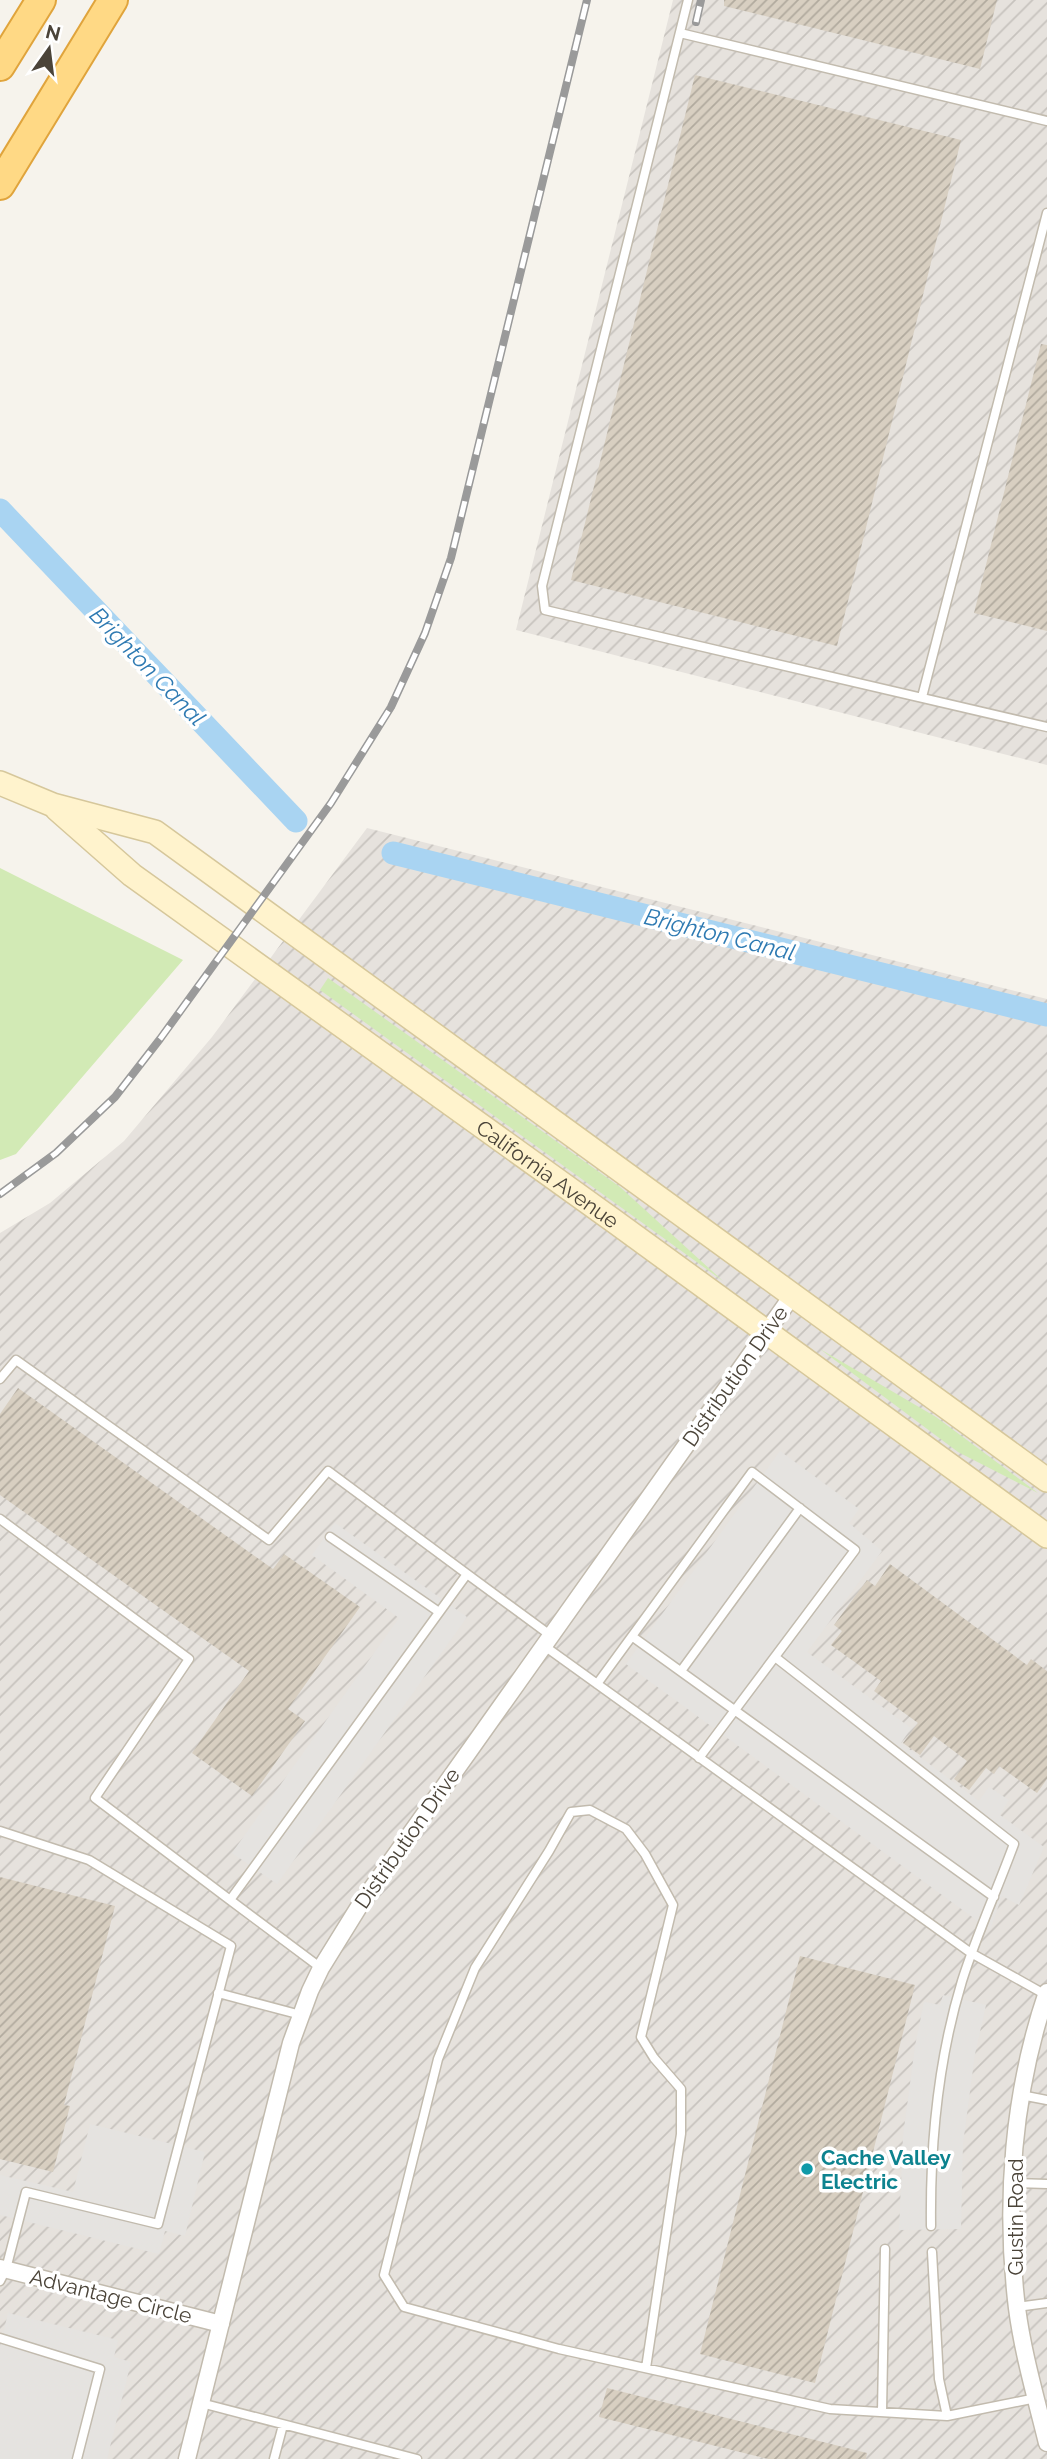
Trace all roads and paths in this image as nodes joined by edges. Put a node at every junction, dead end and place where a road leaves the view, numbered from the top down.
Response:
1 (41, 0) edge
2 (113, 0) edge
3 (688, 0) edge
4 (680, 33) junction
5 (0, 66) edge
6 (1047, 121) edge
7 (0, 185) edge
8 (1047, 213) edge
9 (922, 697) junction
10 (1047, 727) edge
11 (0, 783) edge
12 (53, 805) junction
13 (792, 1296) junction
14 (766, 1332) junction
15 (0, 1379) edge
16 (1047, 1480) edge
17 (800, 1508) junction
18 (0, 1519) edge
19 (1047, 1536) edge
20 (330, 1537) dead end
21 (467, 1574) junction
22 (439, 1612) junction
23 (633, 1637) junction
24 (547, 1640) junction
25 (775, 1657) junction
26 (681, 1671) junction
27 (597, 1684) junction
28 (734, 1710) junction
29 (699, 1758) junction
30 (0, 1831) edge
31 (994, 1897) junction
32 (230, 1900) junction
33 (971, 1953) junction
34 (321, 1968) junction
35 (218, 1993) junction
36 (1046, 1993) edge
37 (301, 2015) junction
38 (1042, 2022) edge
39 (1021, 2095) junction
40 (1047, 2100) edge
41 (1013, 2183) junction
42 (1047, 2184) edge
43 (931, 2226) dead end
44 (885, 2249) dead end
45 (932, 2252) dead end
46 (2, 2273) edge
47 (1047, 2303) edge
48 (1017, 2307) junction
49 (221, 2324) junction
50 (0, 2338) edge
51 (646, 2368) junction
52 (1036, 2398) junction
53 (201, 2403) junction
54 (882, 2412) junction
55 (947, 2416) junction
56 (283, 2425) junction
57 (1047, 2443) edge
58 (77, 2459) edge
59 (187, 2459) edge
60 (274, 2459) edge
61 (417, 2459) edge

1 - 5 highway
2 - 7 highway
3 - 4 lane
4 - 6 lane
4 - 9 lane
8 - 9 lane
9 - 10 lane
11 - 12 main road, California Avenue
12 - 13 main road, California Avenue
12 - 14 main road, California Avenue
13 - 14 street, Distribution Drive
13 - 16 main road, California Avenue
14 - 19 main road, California Avenue
14 - 24 street, Distribution Drive
15 - 21 lane
17 - 23 lane
17 - 25 lane
17 - 26 lane
18 - 32 lane
20 - 22 lane
21 - 22 lane
21 - 24 lane
22 - 32 lane
23 - 26 lane
23 - 27 lane
24 - 27 lane
24 - 34 street, Distribution Drive
25 - 28 lane
25 - 31 lane
26 - 28 lane
27 - 29 lane
28 - 29 lane
28 - 31 lane
29 - 33 lane
30 - 35 lane
31 - 33 lane
32 - 34 lane
33 - 36 lane
33 - 43 lane
34 - 37 street, Distribution Drive
35 - 37 lane
35 - 46 lane
36 - 38 street, Gustin Road
37 - 49 street, Distribution Drive
38 - 39 street, Gustin Road
39 - 40 lane
39 - 41 street, Gustin Road
41 - 42 lane
41 - 48 street, Gustin Road
44 - 54 lane
45 - 55 lane
46 - 49 street, Advantage Circle
47 - 48 lane
48 - 52 street, Gustin Road
49 - 53 street, Distribution Drive
50 - 58 lane
51 - 51 lane
51 - 54 lane
52 - 55 lane
52 - 57 street, Gustin Road
53 - 56 lane
53 - 59 street, Distribution Drive
54 - 55 lane
56 - 60 lane
56 - 61 lane

